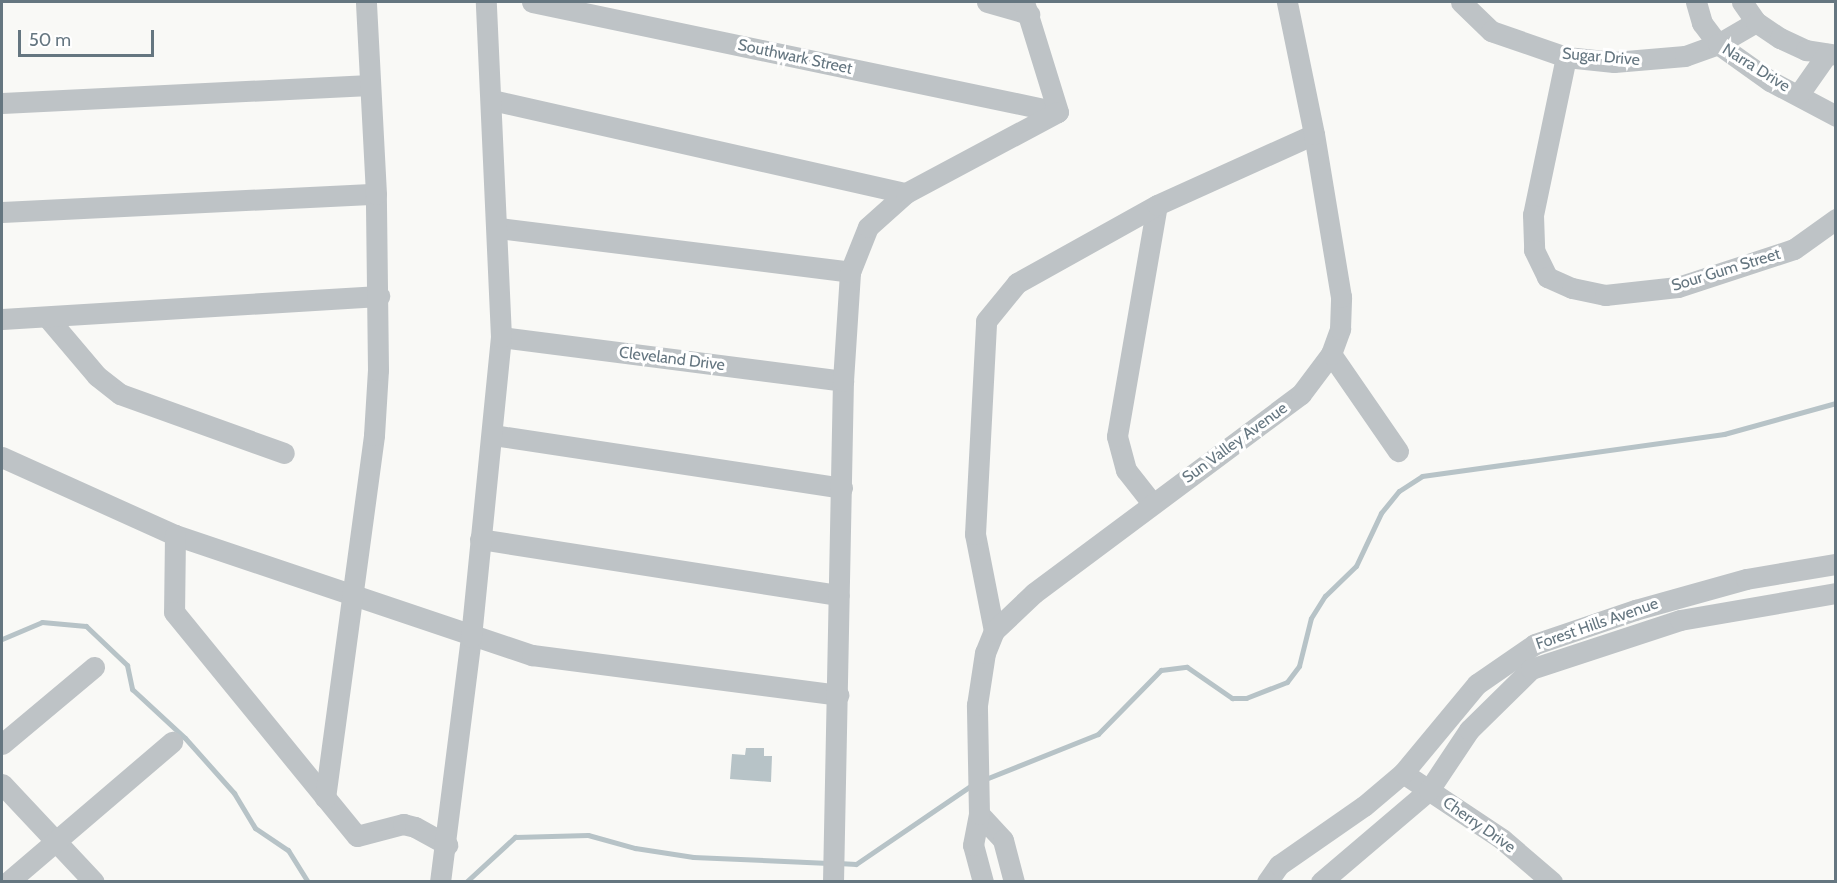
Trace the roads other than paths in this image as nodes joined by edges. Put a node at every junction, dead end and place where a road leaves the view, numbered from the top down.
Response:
1 (366, 2) edge
2 (486, 2) edge
3 (532, 2) edge
4 (987, 2) edge
5 (1287, 2) edge
6 (1461, 2) edge
7 (1696, 2) edge
8 (1743, 2) edge
9 (1026, 8) edge
10 (1756, 22) junction
11 (1718, 44) junction
12 (1831, 54) edge
13 (1566, 57) junction
14 (370, 85) junction
15 (1799, 94) junction
16 (492, 100) junction
17 (2, 103) edge
18 (1058, 112) junction
19 (1836, 116) edge
20 (1314, 134) junction
21 (906, 193) junction
22 (376, 194) junction
23 (1157, 205) junction
24 (2, 212) edge
25 (1836, 219) edge
26 (499, 228) junction
27 (850, 272) junction
28 (379, 296) junction
29 (47, 317) junction
30 (2, 319) edge
31 (501, 337) junction
32 (1331, 354) junction
33 (843, 381) junction
34 (493, 435) junction
35 (1398, 451) dead end
36 (284, 453) dead end
37 (3, 457) edge
38 (842, 488) junction
39 (1152, 503) junction
40 (175, 534) junction
41 (480, 539) junction
42 (1836, 564) edge
43 (350, 591) junction
44 (1836, 593) edge
45 (839, 595) junction
46 (994, 631) junction
47 (471, 637) junction
48 (94, 667) dead end
49 (838, 695) junction
50 (172, 742) dead end
51 (2, 744) edge
52 (1403, 773) junction
53 (2, 784) edge
54 (1429, 790) junction
55 (324, 798) junction
56 (978, 805) junction
57 (57, 842) junction
58 (447, 845) junction
59 (441, 875) edge
60 (8, 882) edge
61 (94, 882) edge
62 (833, 882) edge
63 (983, 882) edge
64 (1014, 882) edge
65 (1268, 882) edge
66 (1321, 882) edge
67 (1552, 882) edge

1 - 14 street
2 - 16 street
3 - 18 street, Southwark Street
4 - 9 street
5 - 20 street, Sun Valley Avenue
6 - 13 street, Sugar Drive
7 - 11 street, Narra Drive
8 - 10 street
9 - 18 street
10 - 11 street, Sugar Drive
10 - 12 street
11 - 13 street, Sugar Drive
11 - 15 street, Narra Drive
12 - 15 street
13 - 25 street, Sour Gum Street
14 - 17 street
14 - 22 street
15 - 19 street, Narra Drive
16 - 21 street
16 - 26 street
18 - 21 street
20 - 23 street
20 - 32 street, Sun Valley Avenue
21 - 27 street
22 - 24 street
22 - 28 street
23 - 39 street
23 - 46 street
26 - 27 street
26 - 31 street
27 - 33 street
28 - 29 street
28 - 43 street
29 - 30 street
29 - 36 street
31 - 33 street, Cleveland Drive
31 - 34 street
32 - 35 street
32 - 39 street, Sun Valley Avenue
33 - 38 street
34 - 38 street
34 - 41 street
37 - 40 street
38 - 45 street
39 - 46 street, Sun Valley Avenue
40 - 43 street
40 - 55 street
41 - 45 street
41 - 47 street
42 - 52 street, Forest Hills Avenue
43 - 47 street
43 - 55 street
44 - 54 street, Forest Hills Avenue
45 - 49 street
46 - 56 street, Sun Valley Avenue
47 - 49 street
47 - 58 street
48 - 51 street
49 - 62 street
50 - 57 street
52 - 54 street, Cherry Drive
52 - 65 street, Forest Hills Avenue
53 - 57 street
54 - 66 street, Forest Hills Avenue
54 - 67 street, Cherry Drive
55 - 58 street
56 - 63 street, Sun Valley Avenue
56 - 64 street
57 - 60 street
57 - 61 street
58 - 59 street

